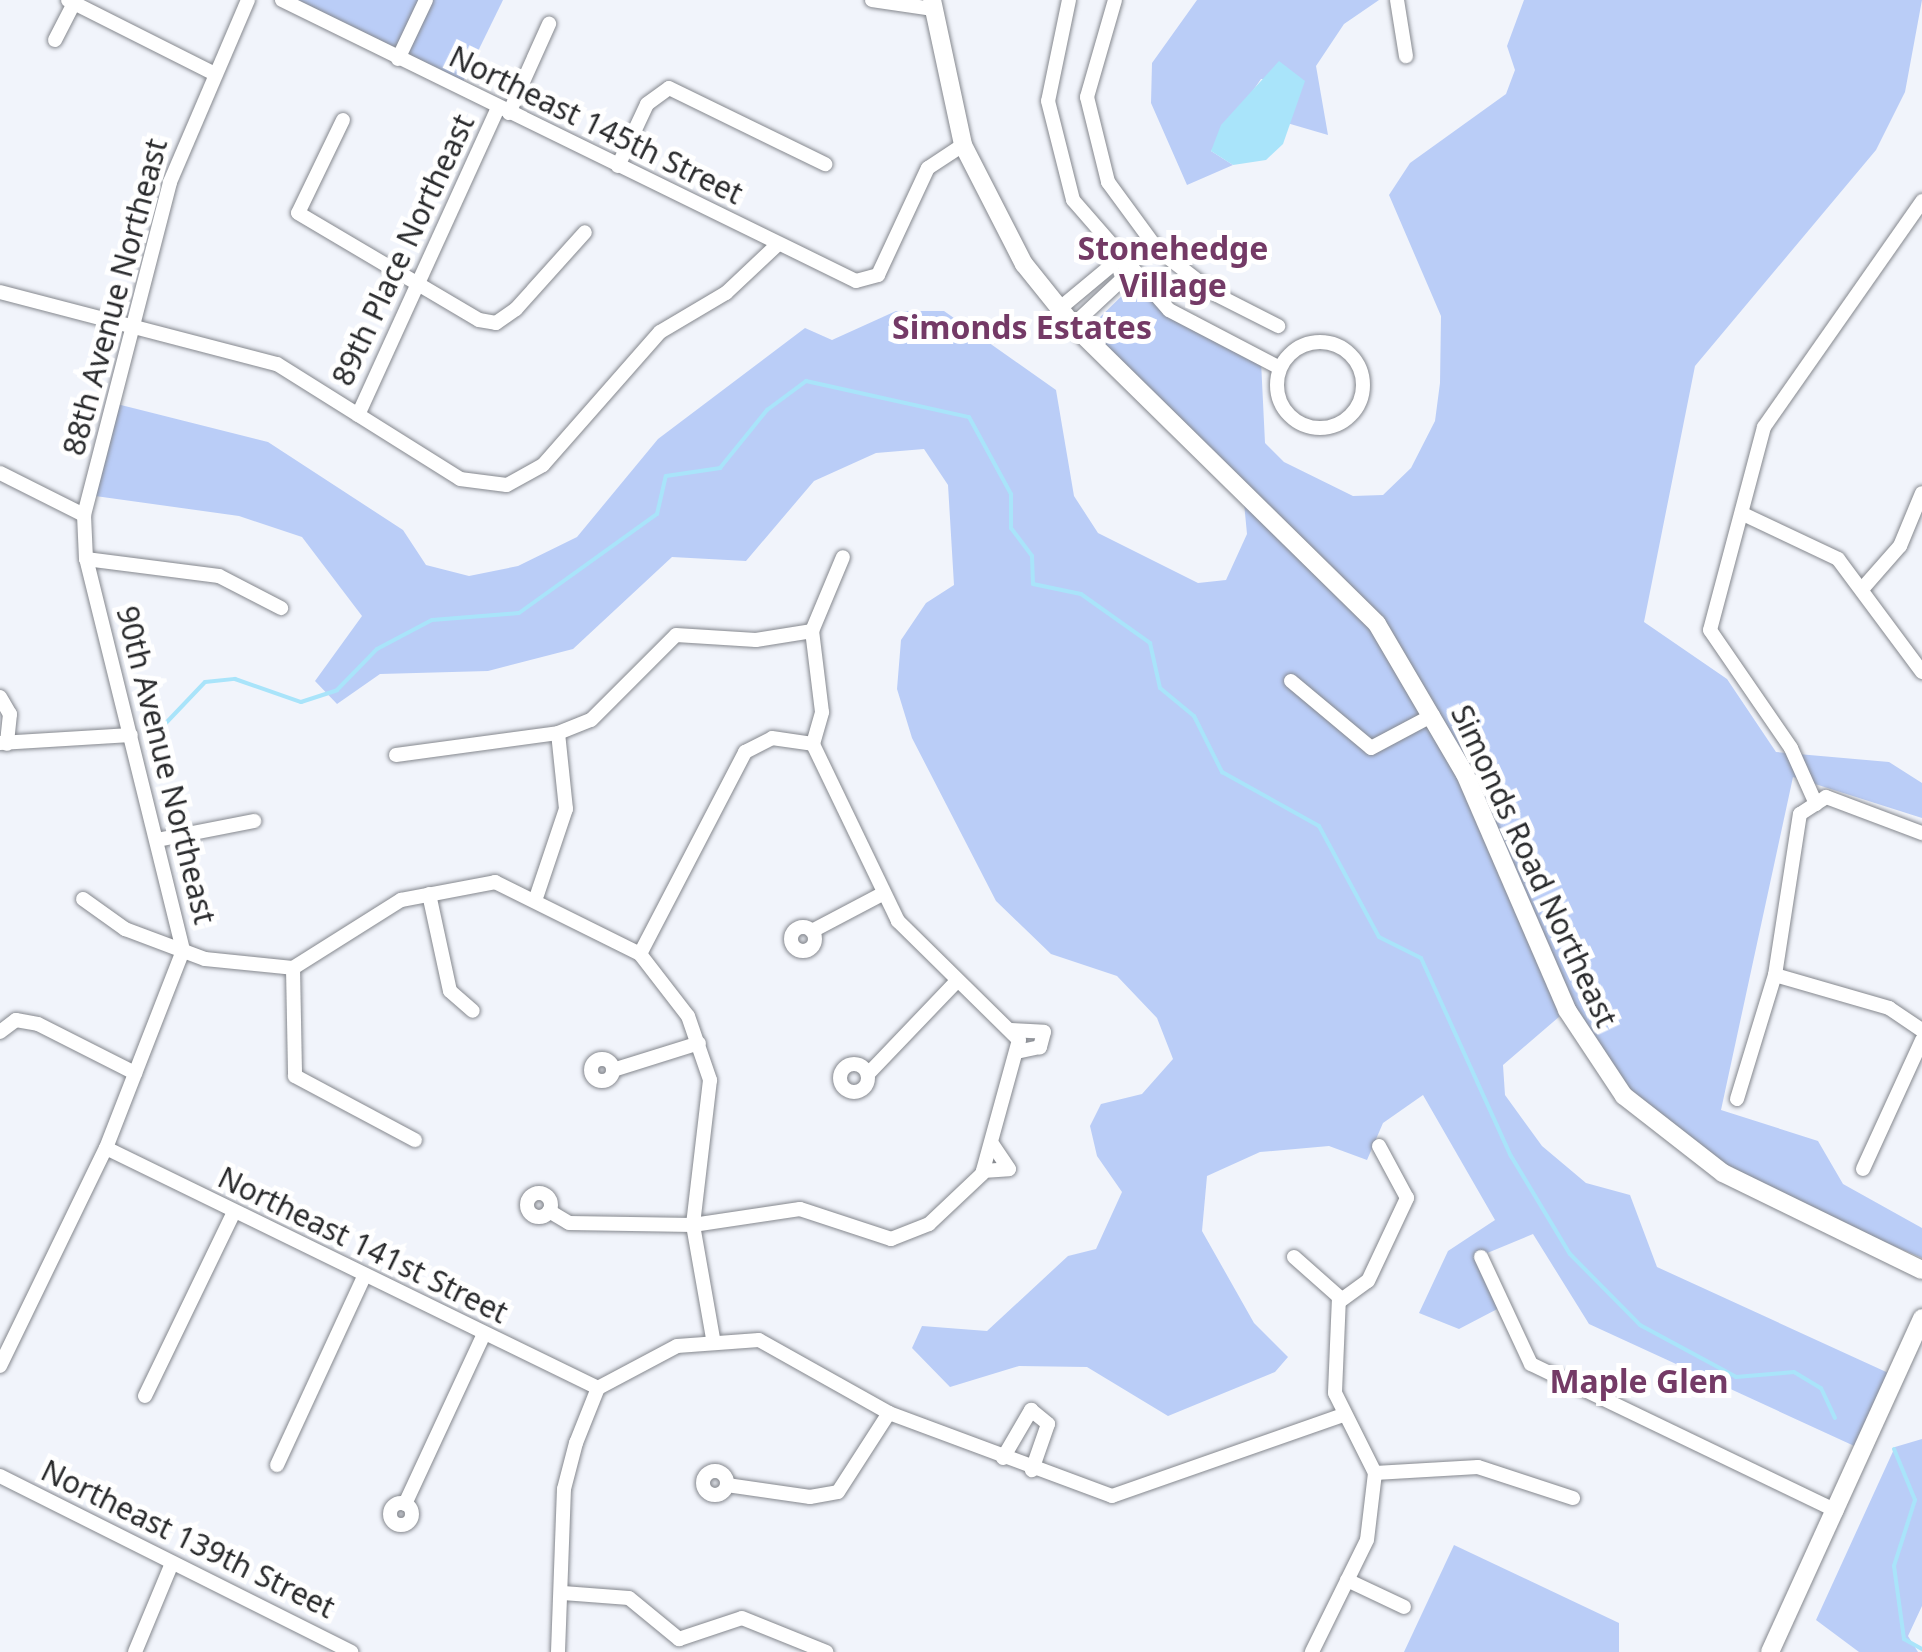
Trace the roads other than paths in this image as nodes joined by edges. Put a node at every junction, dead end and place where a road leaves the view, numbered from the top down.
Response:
1 (248, 0) edge
2 (282, 0) edge
3 (426, 0) edge
4 (872, 0) edge
5 (1069, 0) edge
6 (1115, 0) edge
7 (1397, 0) edge
8 (71, 2) edge
9 (932, 4) edge
10 (549, 24) dead end
11 (56, 40) dead end
12 (1406, 56) dead end
13 (398, 59) junction
14 (216, 74) junction
15 (503, 111) junction
16 (342, 120) dead end
17 (962, 145) junction
18 (826, 164) dead end
19 (618, 166) junction
20 (1922, 200) edge
21 (585, 232) dead end
22 (1149, 241) junction
23 (778, 244) junction
24 (1124, 265) junction
25 (418, 282) junction
26 (0, 292) edge
27 (1059, 309) junction
28 (1073, 325) junction
29 (1278, 326) dead end
30 (133, 327) junction
31 (1280, 368) junction
32 (358, 414) junction
33 (0, 473) edge
34 (1922, 494) edge
35 (1743, 514) junction
36 (84, 515) junction
37 (842, 557) dead end
38 (86, 560) junction
39 (1863, 588) junction
40 (281, 608) dead end
41 (812, 631) junction
42 (1922, 672) edge
43 (1291, 681) dead end
44 (0, 697) edge
45 (1433, 715) junction
46 (558, 733) junction
47 (132, 735) junction
48 (4, 744) edge
49 (813, 744) junction
50 (396, 755) dead end
51 (1816, 804) junction
52 (254, 821) dead end
53 (1922, 832) edge
54 (162, 840) junction
55 (884, 893) junction
56 (430, 894) junction
57 (537, 895) junction
58 (82, 899) dead end
59 (812, 931) dead end
60 (183, 950) junction
61 (640, 954) junction
62 (293, 968) junction
63 (1775, 975) junction
64 (953, 985) junction
65 (472, 1011) dead end
66 (1011, 1030) junction
67 (1922, 1030) edge
68 (0, 1032) edge
69 (1922, 1040) edge
70 (699, 1043) junction
71 (1016, 1052) junction
72 (613, 1070) dead end
73 (135, 1073) junction
74 (868, 1074) dead end
75 (1738, 1099) dead end
76 (415, 1140) dead end
77 (993, 1145) junction
78 (1380, 1146) dead end
79 (106, 1148) junction
80 (1863, 1169) dead end
81 (983, 1170) junction
82 (550, 1211) dead end
83 (234, 1212) junction
84 (694, 1225) junction
85 (1294, 1256) dead end
86 (1481, 1258) dead end
87 (1922, 1270) edge
88 (364, 1277) junction
89 (1340, 1301) junction
90 (1922, 1318) edge
91 (484, 1336) junction
92 (714, 1339) junction
93 (0, 1366) edge
94 (598, 1388) junction
95 (145, 1396) dead end
96 (889, 1413) junction
97 (1340, 1416) junction
98 (1003, 1458) junction
99 (276, 1466) dead end
100 (1032, 1470) junction
101 (1375, 1473) junction
102 (0, 1476) edge
103 (727, 1485) dead end
104 (1573, 1498) dead end
105 (405, 1504) dead end
106 (1836, 1511) junction
107 (172, 1563) junction
108 (1347, 1580) junction
109 (564, 1593) junction
110 (1404, 1607) dead end
111 (680, 1645) edge
112 (134, 1652) edge
113 (352, 1652) edge
114 (558, 1652) edge
115 (826, 1652) edge
116 (1312, 1652) edge
117 (1770, 1652) edge

1 - 14 street, 88th Avenue Northeast
2 - 13 street, Northeast 145th Street
3 - 13 street
4 - 9 street
5 - 24 street
6 - 22 street
7 - 12 street
8 - 11 street
8 - 14 street
9 - 17 main road, Simonds Road Northeast
10 - 15 street, 89th Place Northeast
13 - 15 street, Northeast 145th Street
14 - 30 street, 88th Avenue Northeast
15 - 19 street, Northeast 145th Street
15 - 25 street, 89th Place Northeast
16 - 25 street
17 - 23 street, Northeast 145th Street
17 - 27 main road, Simonds Road Northeast
18 - 19 street
19 - 23 street, Northeast 145th Street
20 - 35 street
21 - 25 street
22 - 24 street
22 - 29 street
23 - 32 street
24 - 27 street
24 - 28 street
24 - 31 street
25 - 32 street, 89th Place Northeast
26 - 30 street
27 - 28 main road, Simonds Road Northeast
28 - 45 main road, Simonds Road Northeast
30 - 32 street
30 - 36 street, 88th Avenue Northeast
31 - 31 street
33 - 36 street
34 - 39 street
35 - 39 street
35 - 51 street
36 - 38 street, 88th Avenue Northeast
37 - 41 street
38 - 40 street
38 - 47 street, 90th Avenue Northeast
39 - 42 street
41 - 46 street
41 - 49 street
43 - 45 street
44 - 48 street
45 - 87 main road, Simonds Road Northeast
46 - 50 street
46 - 57 street
47 - 48 street
47 - 54 street, 90th Avenue Northeast
49 - 55 street
49 - 61 street
51 - 53 street
51 - 63 street
52 - 54 street
54 - 60 street, 90th Avenue Northeast
55 - 59 street
55 - 64 street
56 - 57 street
56 - 62 street
56 - 65 street
57 - 61 street
58 - 60 street
60 - 62 street
60 - 73 street, 90th Avenue Northeast
61 - 70 street
62 - 76 street
63 - 67 street
63 - 75 street
64 - 66 street
64 - 74 street
66 - 71 street
66 - 71 street
68 - 73 street
69 - 80 street
70 - 72 street
70 - 84 street
71 - 77 street
73 - 79 street, 90th Avenue Northeast
77 - 81 street
77 - 81 street
78 - 89 street
79 - 83 street, Northeast 141st Street
79 - 93 street, 90th Avenue Northeast
81 - 84 street
82 - 84 street
83 - 88 street, Northeast 141st Street
83 - 95 street
84 - 92 street
85 - 89 street
86 - 106 street
88 - 91 street, Northeast 141st Street
88 - 99 street
89 - 97 street
90 - 106 main road
91 - 94 street, Northeast 141st Street
91 - 105 street
92 - 94 street
92 - 96 street
94 - 109 street
96 - 98 street
96 - 103 street
97 - 100 street
97 - 101 street
98 - 100 street
98 - 100 street
101 - 104 street
101 - 108 street
102 - 107 street, Northeast 139th Street
106 - 117 main road
107 - 112 street
107 - 113 street, Northeast 139th Street
108 - 110 street
108 - 116 street
109 - 111 street
109 - 114 street
111 - 115 street

